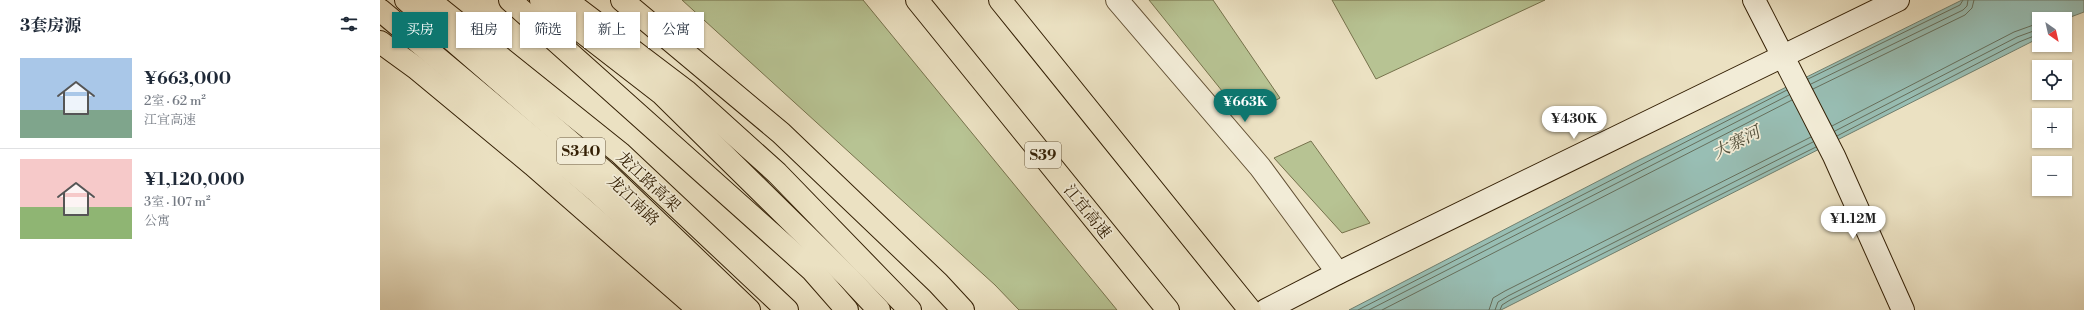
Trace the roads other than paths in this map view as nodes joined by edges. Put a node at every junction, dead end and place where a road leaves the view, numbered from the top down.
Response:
1 (406, 0) edge
2 (429, 0) edge
3 (510, 0) edge
4 (542, 0) edge
5 (566, 0) edge
6 (622, 0) edge
7 (917, 0) edge
8 (1000, 0) edge
9 (1117, 0) edge
10 (1754, 0) edge
11 (1898, 0) edge
12 (380, 10) edge
13 (380, 42) edge
14 (1787, 66) junction
15 (1338, 273) junction
16 (699, 310) edge
17 (726, 310) edge
18 (749, 310) edge
19 (787, 310) edge
20 (847, 310) edge
21 (879, 310) edge
22 (910, 310) edge
23 (962, 310) edge
24 (1168, 310) edge
25 (1250, 310) edge
26 (1266, 310) edge
27 (1903, 310) edge

1 - 18 main road, 龙江南路 / S340
2 - 19 main road, 龙江路高架
3 - 20 main road
4 - 21 main road
5 - 22 main road
6 - 23 main road
7 - 24 main road, 江宜高速 / S39
8 - 25 main road
9 - 15 street
10 - 14 street
11 - 14 street
12 - 17 main road
13 - 16 main road
14 - 15 street
14 - 27 street
15 - 26 street

